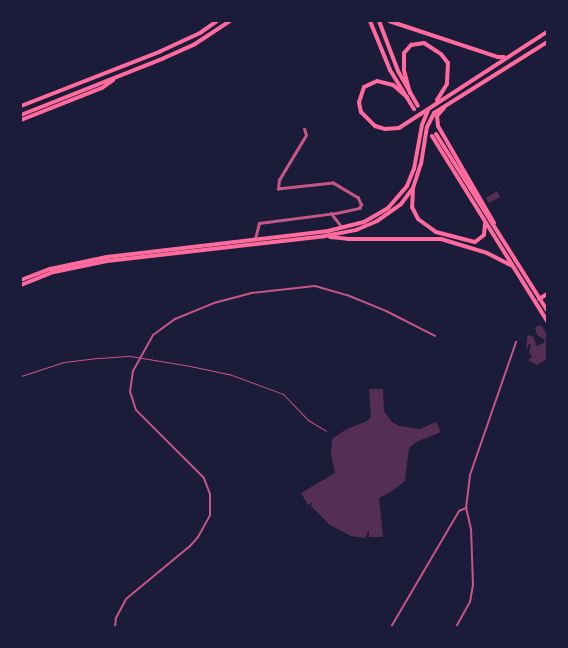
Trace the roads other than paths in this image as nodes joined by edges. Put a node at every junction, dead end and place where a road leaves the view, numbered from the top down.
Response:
1 (217, 21) edge
2 (230, 21) edge
3 (370, 21) edge
4 (379, 21) edge
5 (390, 21) edge
6 (547, 32) edge
7 (547, 42) edge
8 (161, 51) junction
9 (506, 57) junction
10 (164, 58) junction
11 (120, 76) junction
12 (68, 87) junction
13 (71, 95) junction
14 (408, 95) junction
15 (435, 103) junction
16 (446, 104) junction
17 (21, 106) edge
18 (416, 108) dead end
19 (428, 110) junction
20 (21, 114) edge
21 (21, 120) edge
22 (304, 129) dead end
23 (413, 188) junction
24 (331, 213) junction
25 (485, 222) junction
26 (341, 226) dead end
27 (325, 236) junction
28 (255, 239) junction
29 (502, 239) junction
30 (513, 267) junction
31 (21, 280) edge
32 (21, 285) edge
33 (547, 294) edge
34 (539, 299) junction
35 (541, 305) edge
36 (547, 310) edge
37 (547, 321) edge
38 (435, 336) dead end
39 (516, 342) dead end
40 (140, 358) junction
41 (21, 376) edge
42 (326, 431) dead end
43 (466, 508) junction
44 (114, 627) edge
45 (392, 627) edge
46 (456, 627) edge

1 - 8 main road
2 - 10 main road
3 - 14 main road
4 - 14 main road
5 - 9 main road
6 - 9 main road
7 - 16 main road
8 - 10 main road
8 - 12 main road
9 - 15 main road
10 - 11 main road
11 - 13 main road
11 - 21 main road
12 - 13 main road
12 - 17 main road
13 - 20 main road
14 - 15 main road
14 - 18 main road
14 - 19 main road
15 - 19 main road
16 - 23 main road
16 - 29 main road
19 - 28 main road
22 - 24 street
23 - 25 main road
23 - 27 main road
24 - 26 street
24 - 28 street
25 - 29 main road
25 - 30 main road
27 - 30 main road
27 - 32 main road
28 - 31 main road
29 - 34 main road
30 - 35 main road
33 - 34 main road
34 - 35 main road
35 - 36 main road
35 - 37 main road
38 - 40 street
39 - 43 street
40 - 41 lane
40 - 42 lane
40 - 44 street
43 - 45 street
43 - 46 street

